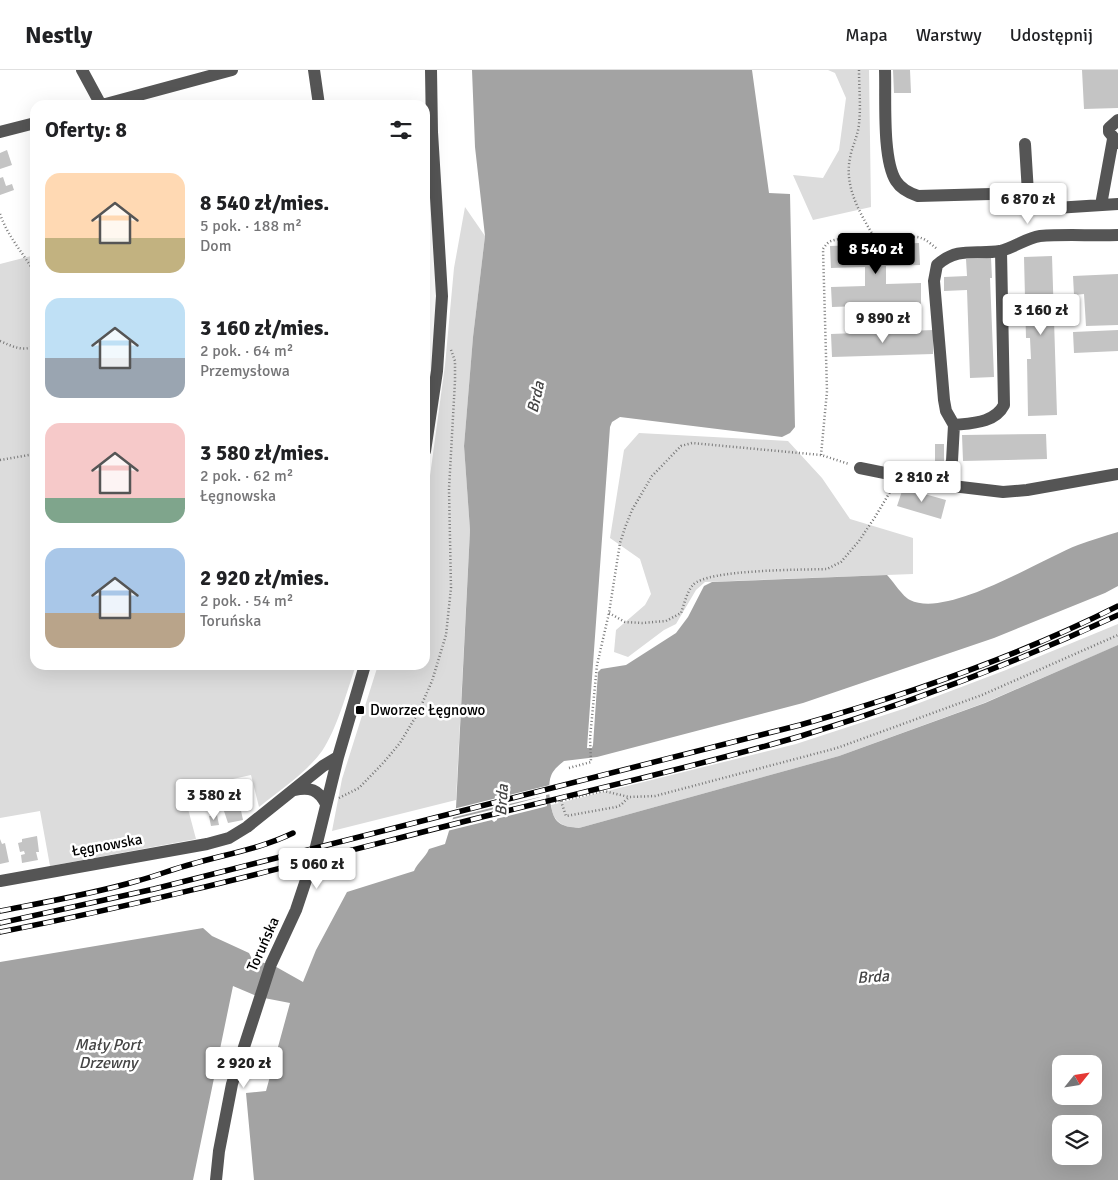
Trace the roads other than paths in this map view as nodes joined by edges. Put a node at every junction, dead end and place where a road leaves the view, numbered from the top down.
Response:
1 (82, 70) edge
2 (232, 70) edge
3 (314, 70) edge
4 (431, 70) edge
5 (885, 70) edge
6 (98, 100) edge
7 (120, 100) edge
8 (318, 100) edge
9 (1118, 120) edge
10 (30, 124) edge
11 (0, 132) edge
12 (1116, 141) edge
13 (1025, 144) dead end
14 (1028, 193) junction
15 (1118, 204) edge
16 (1101, 205) junction
17 (1118, 235) edge
18 (1001, 251) junction
19 (430, 418) edge
20 (954, 425) junction
21 (860, 468) road end
22 (1118, 474) edge
23 (944, 485) junction
24 (364, 670) edge
25 (338, 757) junction
26 (294, 790) junction
27 (326, 804) junction
28 (0, 881) edge
29 (216, 1180) edge

1 - 6 street
2 - 7 street
3 - 8 street
4 - 19 street
5 - 14 street
9 - 12 street
10 - 11 street
12 - 16 street
13 - 14 street
14 - 16 street
15 - 16 street
17 - 18 street
18 - 20 street
18 - 20 street
20 - 23 street
21 - 23 street
22 - 23 street
24 - 25 street, Toruńska
25 - 26 street, Łęgnowska
25 - 27 street, Toruńska
26 - 27 street
26 - 28 street, Łęgnowska
27 - 29 street, Toruńska

